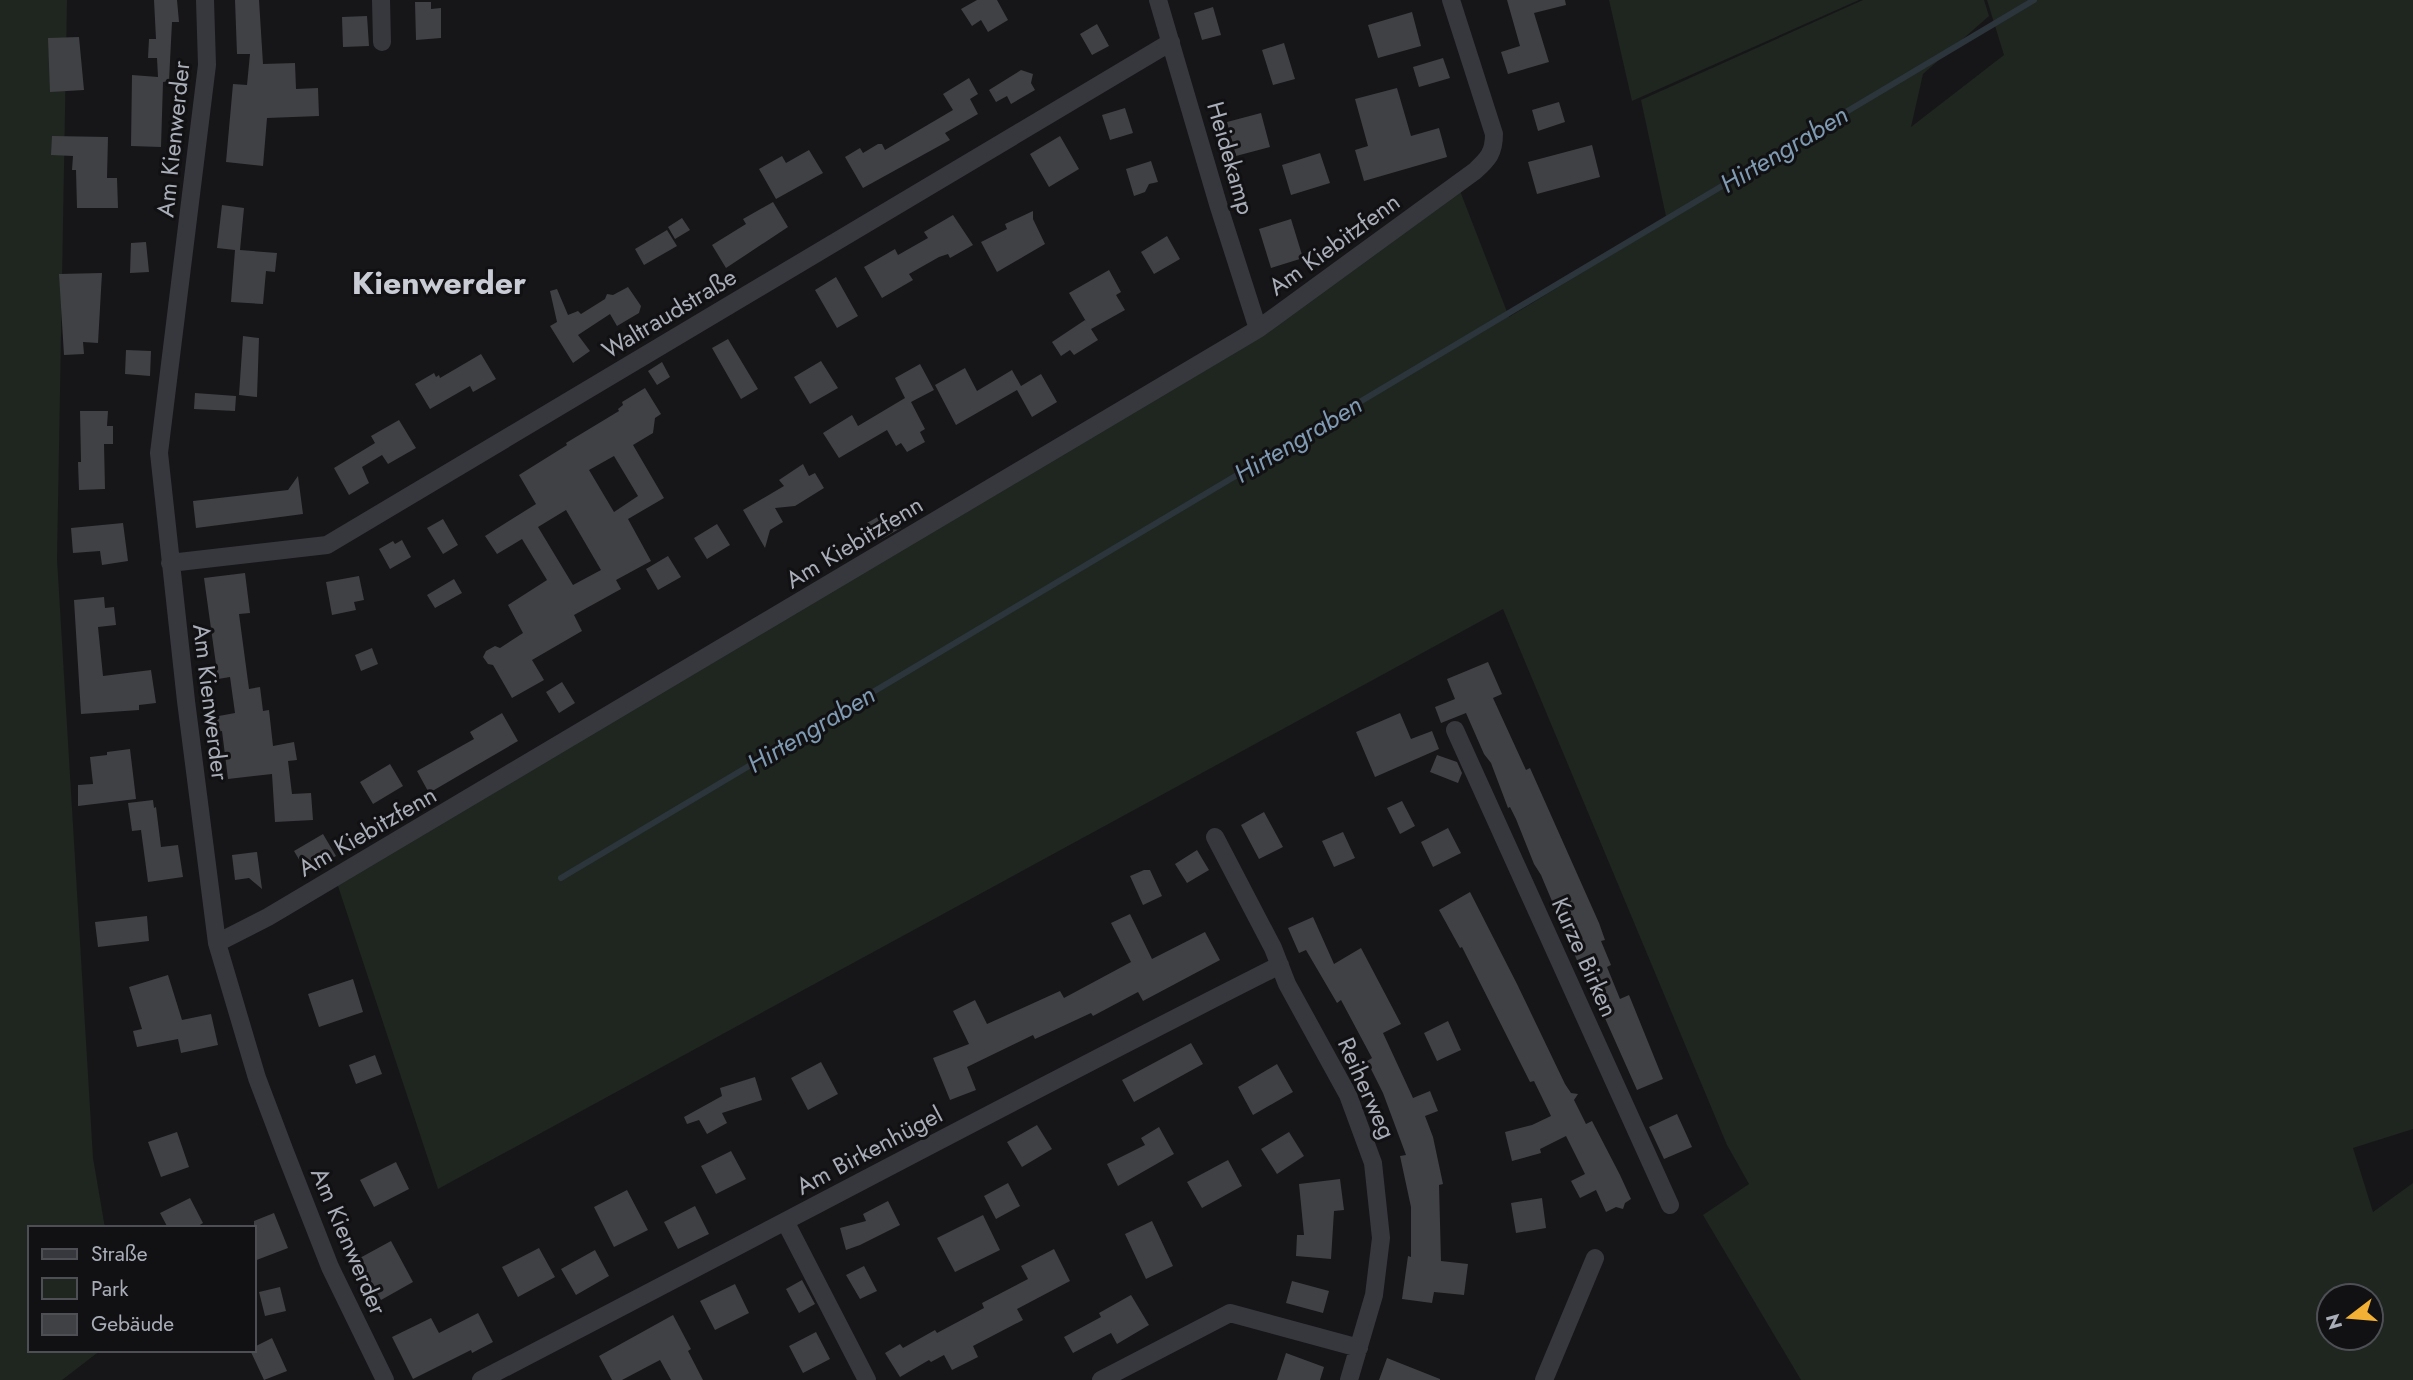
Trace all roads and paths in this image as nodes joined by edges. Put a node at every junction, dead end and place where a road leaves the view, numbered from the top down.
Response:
1 (205, 0) edge
2 (382, 0) edge
3 (1158, 0) edge
4 (1451, 0) edge
5 (382, 42) dead end
6 (1171, 42) junction
7 (1258, 329) junction
8 (170, 563) junction
9 (1455, 730) dead end
10 (1214, 837) dead end
11 (218, 943) junction
12 (1280, 965) junction
13 (1670, 1205) dead end
14 (789, 1230) junction
15 (1595, 1258) dead end
16 (1359, 1348) junction
17 (385, 1380) edge
18 (481, 1380) edge
19 (867, 1380) edge
20 (1101, 1380) edge
21 (1349, 1380) edge
22 (1544, 1380) edge

1 - 8 street, Am Kienwerder
2 - 5 street
3 - 6 street, Heidekamp
4 - 7 street, Am Kiebitzfenn
6 - 7 street, Heidekamp
6 - 8 street, Waltraudstraße
7 - 11 street, Am Kiebitzfenn
8 - 11 street, Am Kienwerder
9 - 13 street, Kurze Birken
10 - 12 street, Reiherweg
11 - 17 street, Am Kienwerder
12 - 14 street, Am Birkenhügel
12 - 16 street, Reiherweg
14 - 18 street, Am Birkenhügel
14 - 19 street
15 - 22 street
16 - 20 street
16 - 21 street, Reiherweg

